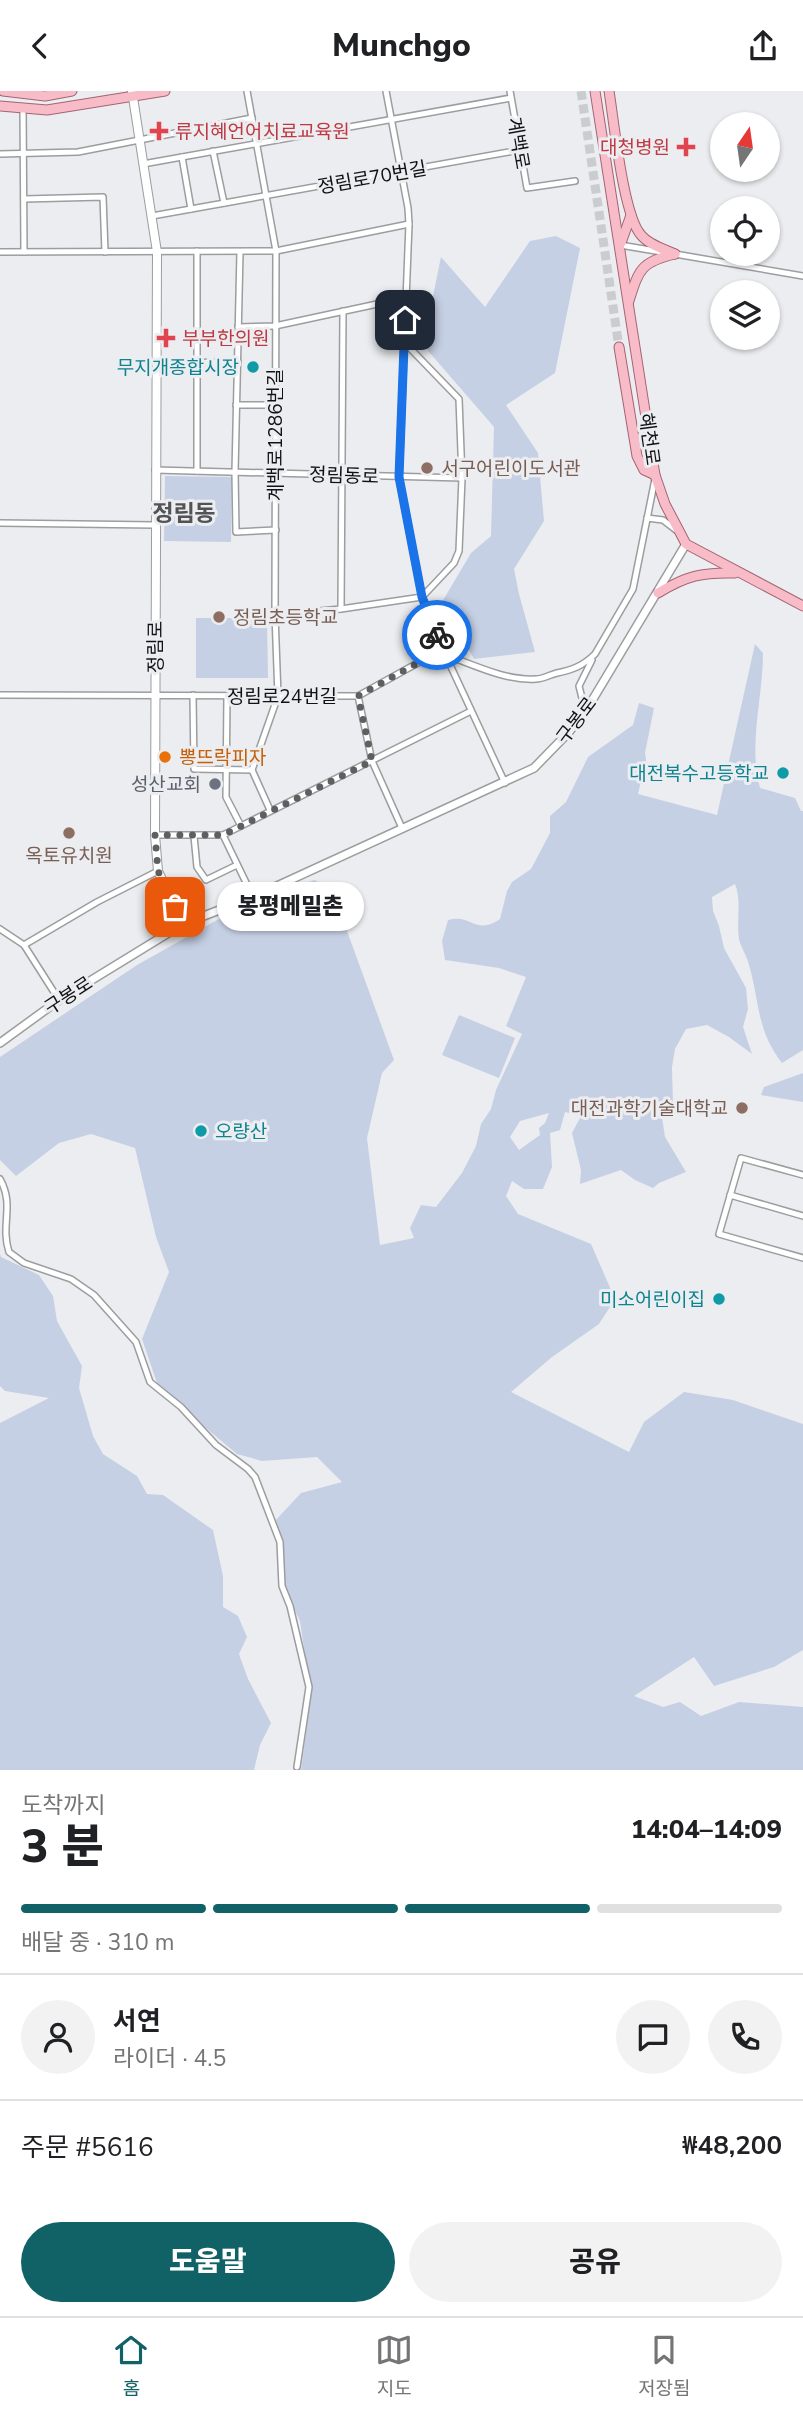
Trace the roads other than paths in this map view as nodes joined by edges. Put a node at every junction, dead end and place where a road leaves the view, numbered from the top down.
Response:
1 (3, 91) edge
2 (72, 91) edge
3 (165, 91) edge
4 (247, 91) edge
5 (386, 91) edge
6 (510, 91) edge
7 (595, 91) edge
8 (609, 91) edge
9 (133, 94) edge
10 (512, 98) junction
11 (0, 106) edge
12 (23, 108) junction
13 (252, 118) junction
14 (392, 120) junction
15 (139, 141) junction
16 (257, 143) junction
17 (520, 150) junction
18 (213, 151) junction
19 (0, 154) edge
20 (24, 154) junction
21 (182, 157) junction
22 (143, 164) junction
23 (401, 172) junction
24 (575, 181) dead end
25 (266, 195) junction
26 (24, 199) junction
27 (224, 203) junction
28 (191, 209) junction
29 (631, 215) junction
30 (152, 216) junction
31 (409, 224) junction
32 (620, 246) junction
33 (197, 251) junction
34 (276, 251) junction
35 (0, 252) edge
36 (24, 252) junction
37 (104, 252) junction
38 (157, 252) junction
39 (240, 252) junction
40 (675, 254) junction
41 (803, 276) edge
42 (405, 298) junction
43 (629, 303) junction
44 (344, 311) junction
45 (275, 326) junction
46 (239, 327) junction
47 (404, 342) junction
48 (619, 347) tunnel mouth
49 (238, 362) junction
50 (156, 363) junction
51 (197, 363) junction
52 (236, 405) junction
53 (275, 405) junction
54 (155, 470) junction
55 (197, 471) junction
56 (235, 472) junction
57 (275, 473) junction
58 (342, 475) junction
59 (655, 475) junction
60 (399, 477) junction
61 (462, 478) junction
62 (647, 518) junction
63 (0, 523) edge
64 (155, 525) junction
65 (276, 530) junction
66 (683, 539) junction
67 (738, 573) junction
68 (658, 593) junction
69 (422, 597) junction
70 (802, 602) edge
71 (341, 609) junction
72 (275, 615) junction
73 (444, 652) junction
74 (595, 654) junction
75 (0, 695) edge
76 (193, 695) junction
77 (155, 696) junction
78 (227, 696) junction
79 (278, 696) junction
80 (358, 696) junction
81 (590, 704) junction
82 (471, 711) junction
83 (372, 761) junction
84 (226, 770) junction
85 (251, 770) junction
86 (505, 783) junction
87 (270, 810) junction
88 (241, 826) junction
89 (402, 828) junction
90 (155, 835) junction
91 (223, 835) junction
92 (194, 836) junction
93 (237, 865) junction
94 (158, 871) junction
95 (253, 897) junction
96 (183, 924) junction
97 (0, 929) edge
98 (24, 945) junction
99 (59, 1000) junction
100 (0, 1043) edge
101 (803, 1175) edge
102 (0, 1179) edge
103 (730, 1195) junction
104 (803, 1216) edge
105 (803, 1258) edge
106 (297, 1767) dead end

1 - 2 main road
3 - 9 main road
4 - 13 street, 계백로1286번길
5 - 14 street
6 - 10 street, 계백로
7 - 32 main road, 혜천로
8 - 29 main road
9 - 12 main road
9 - 15 main road, 정림로
10 - 14 street
10 - 17 street, 계백로
11 - 12 main road
12 - 20 street
13 - 15 street
13 - 16 street, 계백로1286번길
14 - 16 street
14 - 23 street
15 - 20 street
15 - 22 main road, 정림로
16 - 18 street
16 - 25 street, 계백로1286번길
17 - 23 street, 정림로70번길
17 - 24 street, 계백로
18 - 21 street
18 - 27 street
19 - 20 street
20 - 26 street
21 - 22 street
21 - 28 street
22 - 30 main road, 정림로
23 - 25 street, 정림로70번길
23 - 31 street
25 - 27 street, 정림로70번길
25 - 34 street, 계백로1286번길
26 - 36 street
26 - 37 street
27 - 28 street, 정림로70번길
28 - 30 street, 정림로70번길
29 - 32 main road
29 - 40 main road
30 - 38 main road, 정림로
31 - 34 street
31 - 42 street
32 - 40 street
32 - 43 main road, 혜천로
33 - 38 street
33 - 39 street
33 - 51 street
34 - 39 street
34 - 45 street, 계백로1286번길
35 - 36 street
36 - 37 street
37 - 38 street
38 - 50 main road, 정림로
39 - 46 street
40 - 41 street
40 - 43 main road
42 - 44 street
42 - 47 street
43 - 59 main road, 혜천로
44 - 45 street
44 - 58 street
45 - 46 street
45 - 53 street, 계백로1286번길
46 - 49 street
47 - 60 street
47 - 61 street
48 - 59 main road
49 - 51 street
49 - 52 street
50 - 51 street
50 - 54 main road, 정림로
51 - 55 street
52 - 53 street
52 - 56 street
53 - 57 street, 계백로1286번길
54 - 55 street, 정림동로
54 - 64 main road, 정림로
55 - 56 street, 정림동로
56 - 57 street, 정림동로
56 - 65 street
57 - 58 street, 정림동로
57 - 65 street, 계백로1286번길
58 - 60 street, 정림동로
58 - 71 street
59 - 62 street
59 - 66 main road, 혜천로
60 - 61 street, 정림동로
60 - 69 street
61 - 69 street
62 - 66 street
62 - 74 street
63 - 64 street
64 - 77 main road, 정림로
65 - 72 street, 계백로1286번길
66 - 67 main road
66 - 68 street, 구봉로
67 - 68 main road
67 - 70 main road
68 - 81 street, 구봉로
69 - 71 street
69 - 73 street
71 - 72 street
72 - 79 street, 계백로1286번길
73 - 74 street
73 - 80 street, 정림로24번길
73 - 82 street
74 - 81 street
75 - 77 street, 정림로24번길
76 - 77 street, 정림로24번길
76 - 78 street, 정림로24번길
76 - 84 street
77 - 90 main road, 정림로
78 - 79 street, 정림로24번길
78 - 84 street
79 - 80 street, 정림로24번길
79 - 85 street, 계백로1286번길
80 - 83 street
81 - 86 street, 구봉로
82 - 83 street
82 - 86 street
83 - 87 street
83 - 89 street
84 - 85 street
84 - 88 street
85 - 87 street
86 - 89 street, 구봉로
87 - 88 street
88 - 91 street
89 - 95 street, 구봉로
90 - 92 street
90 - 94 main road, 정림로
91 - 92 street
91 - 93 street
92 - 93 street
93 - 95 street
94 - 96 main road, 정림로
94 - 98 street
95 - 96 street, 구봉로
96 - 99 street, 구봉로
97 - 98 street
98 - 99 street
99 - 100 street, 구봉로
101 - 103 street
102 - 106 street
103 - 104 street
103 - 105 street

